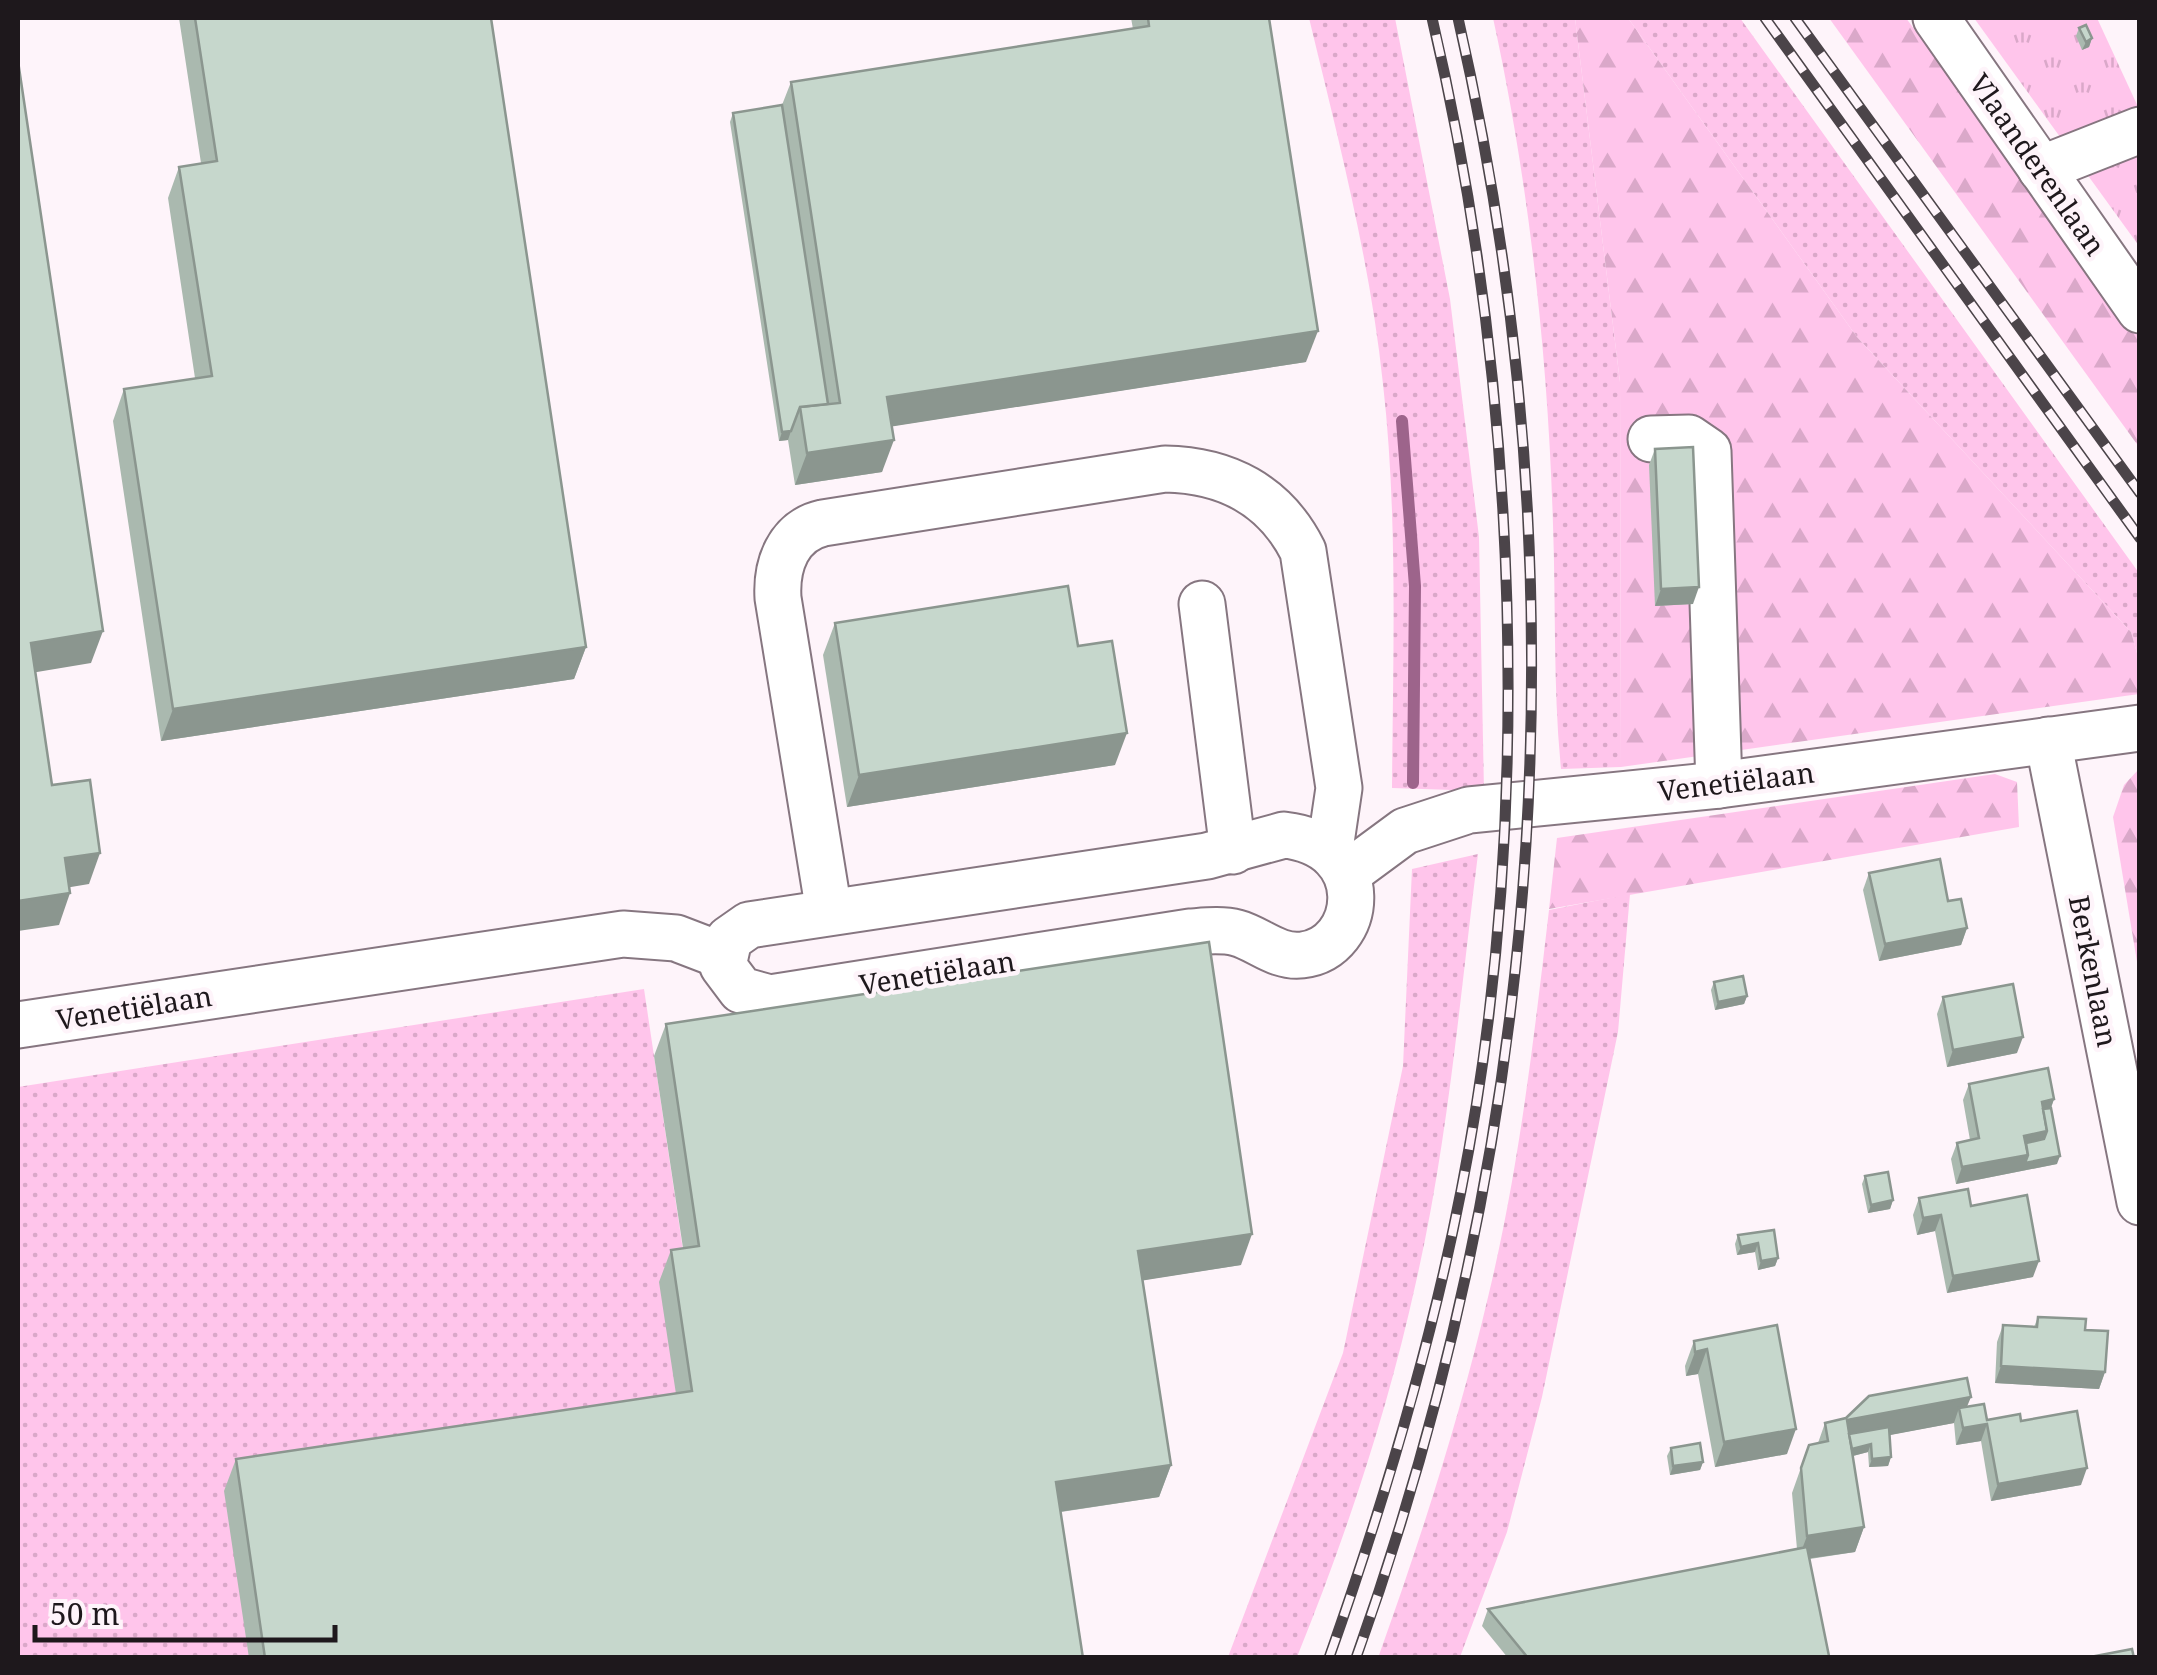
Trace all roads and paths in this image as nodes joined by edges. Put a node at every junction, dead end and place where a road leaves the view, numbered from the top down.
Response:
1 (1936, 18) edge
2 (2140, 130) edge
3 (2042, 169) junction
4 (2140, 310) edge
5 (1651, 440) dead end
6 (1202, 604) dead end
7 (2140, 728) edge
8 (2048, 740) junction
9 (1719, 786) junction
10 (1233, 851) junction
11 (1338, 861) junction
12 (829, 912) junction
13 (723, 956) junction
14 (18, 1025) edge
15 (2140, 1202) edge

1 - 3 street, Vlaanderenlaan
2 - 3 street
3 - 4 street, Vlaanderenlaan
5 - 9 street
6 - 10 street
7 - 8 street, Venetiëlaan
8 - 9 street, Venetiëlaan
8 - 15 street, Berkenlaan
9 - 11 street, Venetiëlaan
10 - 11 street
10 - 12 street
11 - 12 street
11 - 13 street, Venetiëlaan
12 - 13 street
13 - 14 street, Venetiëlaan

